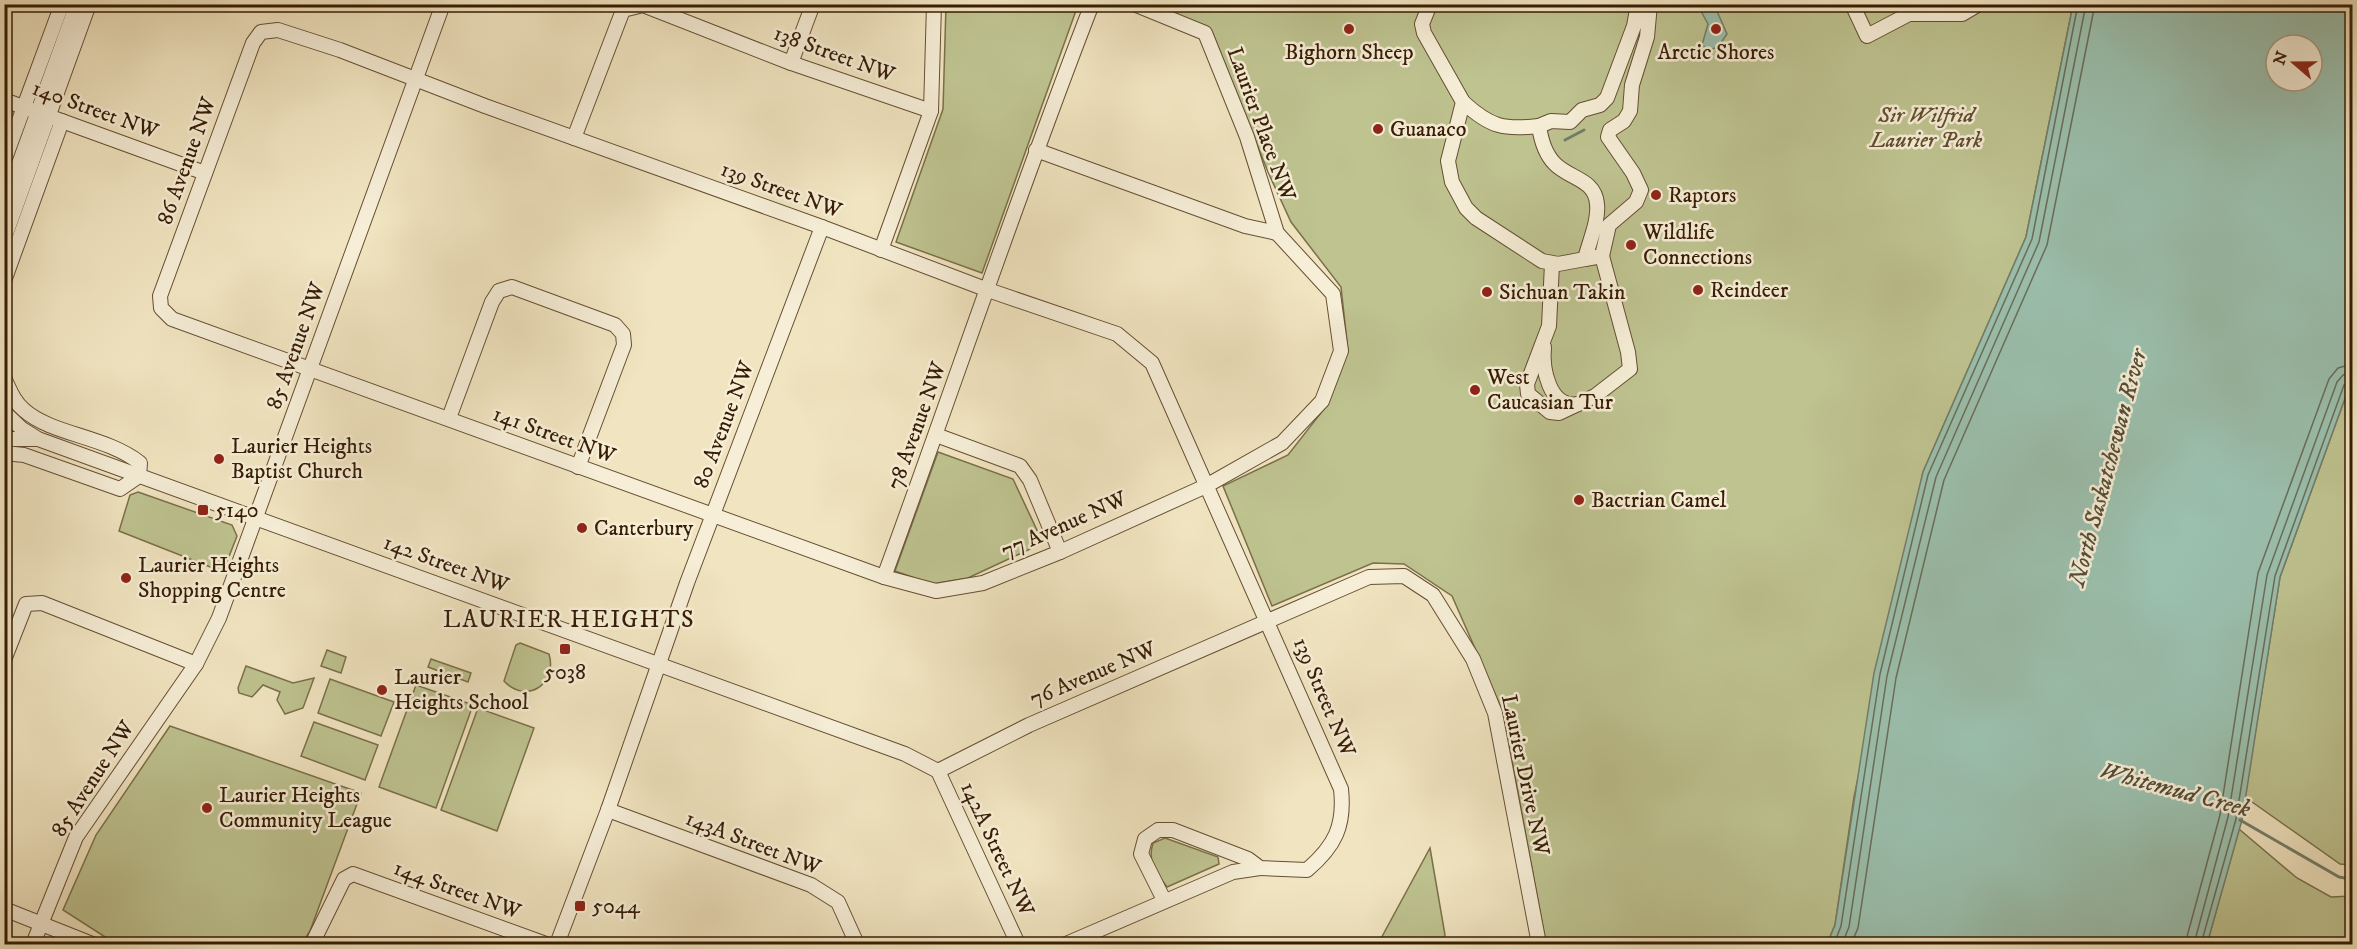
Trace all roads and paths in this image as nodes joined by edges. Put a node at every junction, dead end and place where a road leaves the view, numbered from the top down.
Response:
1 (62, 4) edge
2 (77, 4) edge
3 (89, 4) edge
4 (443, 4) edge
5 (813, 4) edge
6 (934, 4) edge
7 (1092, 4) edge
8 (1134, 4) edge
9 (1638, 4) edge
10 (1650, 4) edge
11 (1852, 4) edge
12 (1979, 4) edge
13 (1431, 5) edge
14 (261, 32) joint
15 (1625, 50) junction
16 (1641, 57) junction
17 (791, 63) junction
18 (415, 80) junction
19 (4, 100) edge
20 (1463, 102) junction
21 (1600, 105) junction
22 (24, 107) junction
23 (931, 111) junction
24 (50, 116) junction
25 (1539, 126) junction
26 (1610, 130) junction
27 (574, 138) junction
28 (1036, 150) junction
29 (4, 161) edge
30 (205, 173) junction
31 (4, 205) edge
32 (822, 226) junction
33 (1277, 233) junction
34 (4, 239) edge
35 (881, 250) junction
36 (1602, 256) junction
37 (1586, 259) junction
38 (1552, 264) junction
39 (4, 281) edge
40 (988, 290) junction
41 (161, 308) joint
42 (1545, 343) junction
43 (311, 369) junction
44 (4, 378) edge
45 (1583, 403) junction
46 (4, 412) edge
47 (449, 418) junction
48 (936, 435) junction
49 (4, 439) edge
50 (38, 439) junction
51 (4, 453) edge
52 (578, 467) junction
53 (139, 476) junction
54 (1206, 486) junction
55 (712, 516) junction
56 (256, 519) junction
57 (1060, 552) junction
58 (884, 577) junction
59 (936, 591) joint
60 (1268, 621) junction
61 (4, 660) edge
62 (196, 664) junction
63 (657, 665) junction
64 (938, 771) junction
65 (608, 810) junction
66 (1260, 868) junction
67 (1164, 900) junction
68 (4, 909) edge
69 (41, 922) junction
70 (33, 945) edge
71 (92, 945) edge
72 (312, 945) edge
73 (546, 945) edge
74 (556, 945) edge
75 (857, 945) edge
76 (1018, 945) edge
77 (1066, 945) edge
78 (1539, 945) edge

1 - 22 street
2 - 24 street
3 - 24 street
4 - 18 street, 85 Avenue NW
5 - 17 street
6 - 23 street
7 - 28 street
8 - 33 street, Laurier Place NW
9 - 15 street
10 - 16 street
11 - 12 street
13 - 20 street
14 - 18 street, 139 Street NW
14 - 30 street, 86 Avenue NW
15 - 16 street
15 - 21 street
16 - 26 street
17 - 23 street, 138 Street NW
17 - 27 street, 138 Street NW
18 - 27 street, 139 Street NW
18 - 43 street, 85 Avenue NW
19 - 22 street, 140 Street NW
20 - 25 street
20 - 38 street
21 - 25 street
21 - 26 street
22 - 24 street, 140 Street NW
22 - 29 street
23 - 35 street
24 - 30 street, 140 Street NW
24 - 31 street
24 - 34 street
24 - 39 street
25 - 37 street
26 - 36 street
27 - 32 street, 139 Street NW
28 - 33 street, Laurier Place NW
28 - 40 street
30 - 41 street, 86 Avenue NW
32 - 35 street, 139 Street NW
32 - 55 street, 80 Avenue NW
33 - 54 street, Laurier Place NW
35 - 40 street, 139 Street NW
36 - 37 street
36 - 45 street
37 - 38 street
38 - 42 street
40 - 48 street, 78 Avenue NW
40 - 54 street, 139 Street NW
41 - 43 street, 141 Street NW
42 - 45 street
42 - 45 street
43 - 47 street, 141 Street NW
43 - 56 street, 85 Avenue NW
44 - 53 street
46 - 50 street, 142 Street NW
47 - 52 street, 141 Street NW
47 - 52 street
48 - 57 street
48 - 58 street, 78 Avenue NW
49 - 50 street, 142 Street NW
50 - 53 street, 142 Street NW
51 - 53 street
52 - 55 street, 141 Street NW
53 - 56 street, 142 Street NW
54 - 57 street, 77 Avenue NW
54 - 60 street
55 - 58 street, 141 Street NW
55 - 63 street, 80 Avenue NW
56 - 62 street, 85 Avenue NW
56 - 63 street, 142 Street NW
57 - 59 street, 77 Avenue NW
58 - 59 street, 141 Street NW
60 - 64 street, 76 Avenue NW
60 - 66 street, 139 Street NW
60 - 78 street, Laurier Drive NW
61 - 62 street
62 - 69 street, 85 Avenue NW
63 - 64 street, 142 Street NW
63 - 65 street, 80 Avenue NW
64 - 76 street, 142A Street NW
65 - 74 street, 80 Avenue NW
65 - 75 street, 143A Street NW
66 - 67 street
66 - 67 street
67 - 77 street
68 - 69 street
69 - 70 street, 85 Avenue NW
69 - 71 street
72 - 73 street, 144 Street NW

